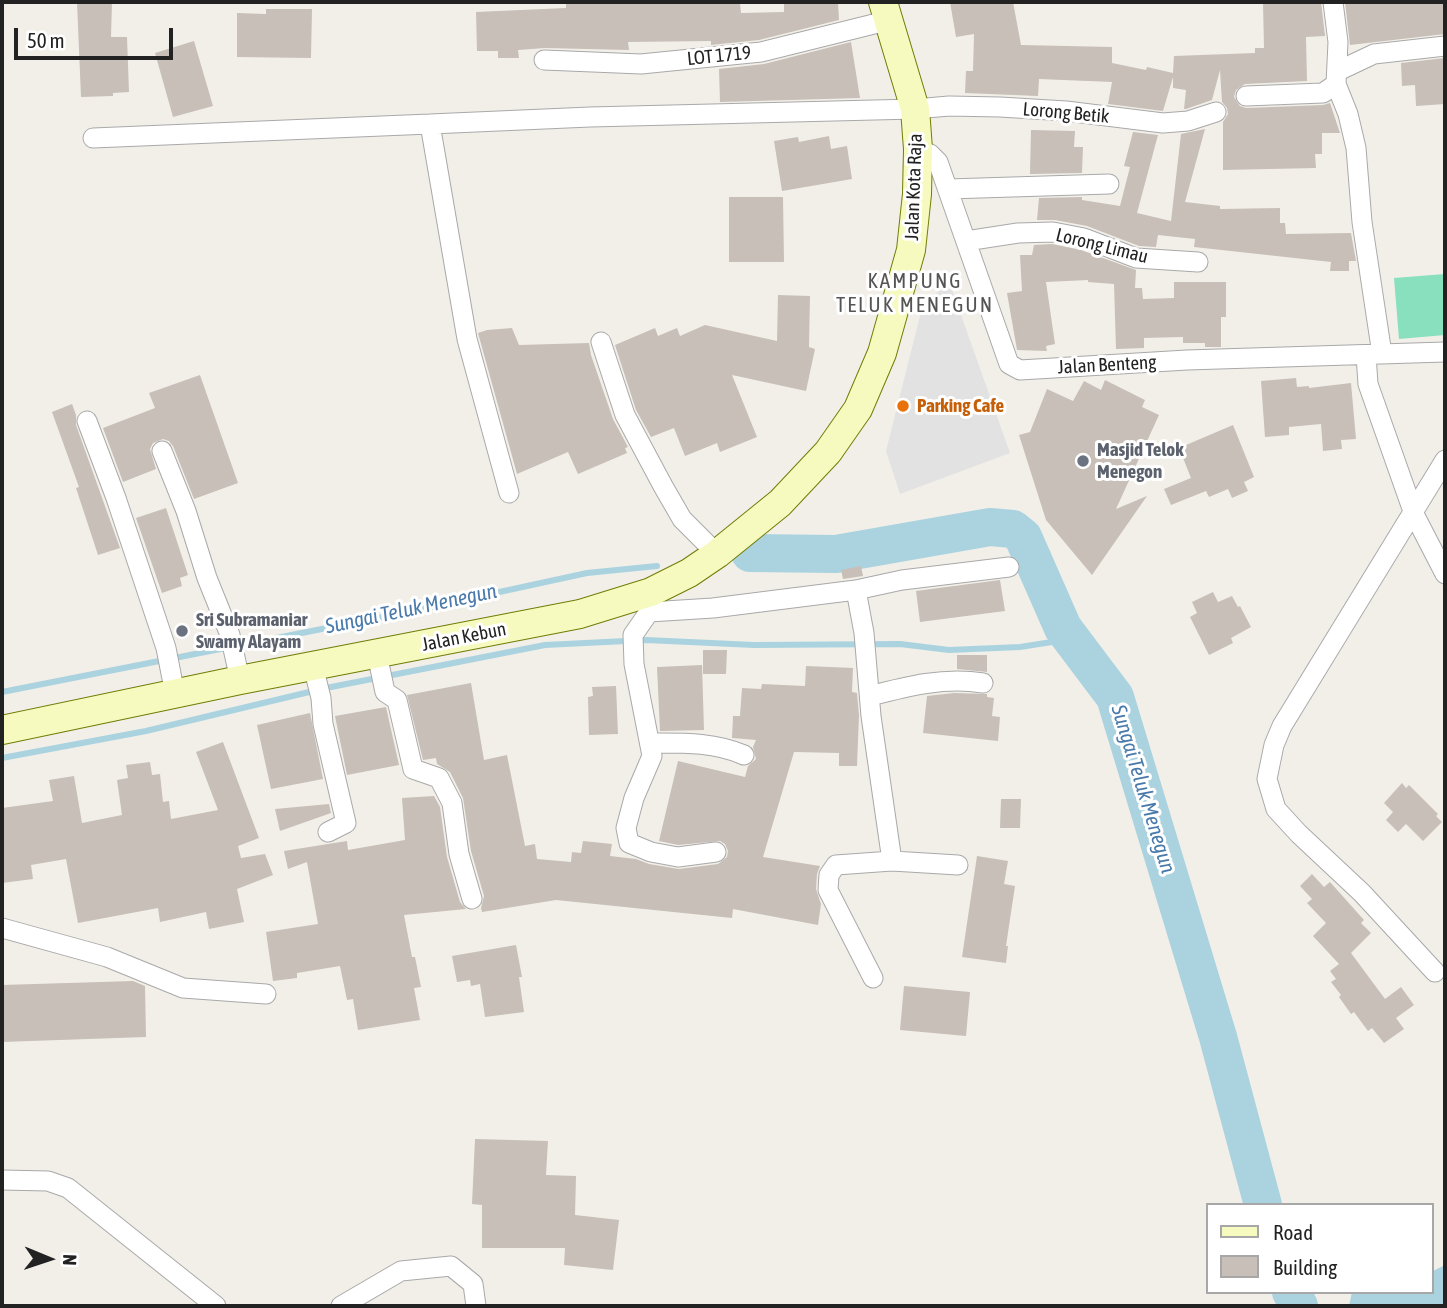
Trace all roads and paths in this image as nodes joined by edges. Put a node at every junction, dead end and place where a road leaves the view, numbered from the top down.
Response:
1 (1333, 2) edge
2 (887, 11) edge
3 (1445, 46) edge
4 (544, 60) dead end
5 (1337, 77) junction
6 (1246, 96) dead end
7 (915, 109) junction
8 (1216, 112) dead end
9 (430, 124) junction
10 (93, 138) dead end
11 (918, 149) junction
12 (1109, 184) dead end
13 (948, 188) junction
14 (966, 241) junction
15 (1198, 262) dead end
16 (601, 342) dead end
17 (1445, 352) edge
18 (1374, 355) junction
19 (858, 409) joint
20 (87, 421) dead end
21 (162, 451) dead end
22 (1445, 460) edge
23 (509, 493) dead end
24 (1414, 514) junction
25 (717, 554) junction
26 (1009, 567) dead end
27 (1445, 574) edge
28 (856, 590) junction
29 (650, 602) junction
30 (381, 669) junction
31 (240, 680) junction
32 (317, 682) junction
33 (983, 683) dead end
34 (175, 694) junction
35 (870, 696) junction
36 (2, 730) edge
37 (650, 743) junction
38 (744, 755) dead end
39 (328, 832) dead end
40 (716, 852) dead end
41 (892, 861) junction
42 (958, 865) dead end
43 (472, 899) dead end
44 (2, 928) edge
45 (1435, 972) dead end
46 (873, 978) dead end
47 (266, 994) dead end
48 (2, 1180) edge
49 (216, 1306) edge
50 (341, 1306) edge
51 (476, 1306) edge

1 - 5 street
2 - 4 street, LOT 1719
2 - 7 main road, Jalan Kota Raja
3 - 5 street
5 - 6 street
5 - 18 street
7 - 8 street, Lorong Betik
7 - 9 street, Lorong Betik
7 - 11 main road, Jalan Kota Raja
9 - 10 street, Lorong Betik
9 - 23 street
11 - 13 street, Jalan Benteng
11 - 19 main road, Jalan Kota Raja
12 - 13 street
13 - 14 street, Jalan Benteng
14 - 15 street, Lorong Limau
14 - 18 street, Jalan Benteng
16 - 25 street
17 - 18 street, Jalan Benteng
18 - 24 street
19 - 25 main road, Jalan Kebun
20 - 34 street
21 - 31 street
22 - 24 street
24 - 27 street
24 - 45 street
25 - 29 main road, Jalan Kebun
26 - 28 street
28 - 29 street
28 - 35 street
29 - 30 main road, Jalan Kebun
29 - 37 street
30 - 32 main road, Jalan Kebun
30 - 43 street
31 - 32 main road, Jalan Kebun
31 - 34 main road, Jalan Kebun
32 - 39 street
33 - 35 street
34 - 36 main road, Jalan Kebun
35 - 41 street
37 - 38 street
37 - 40 street
41 - 42 street
41 - 46 street
44 - 47 street
48 - 49 street
50 - 51 street

